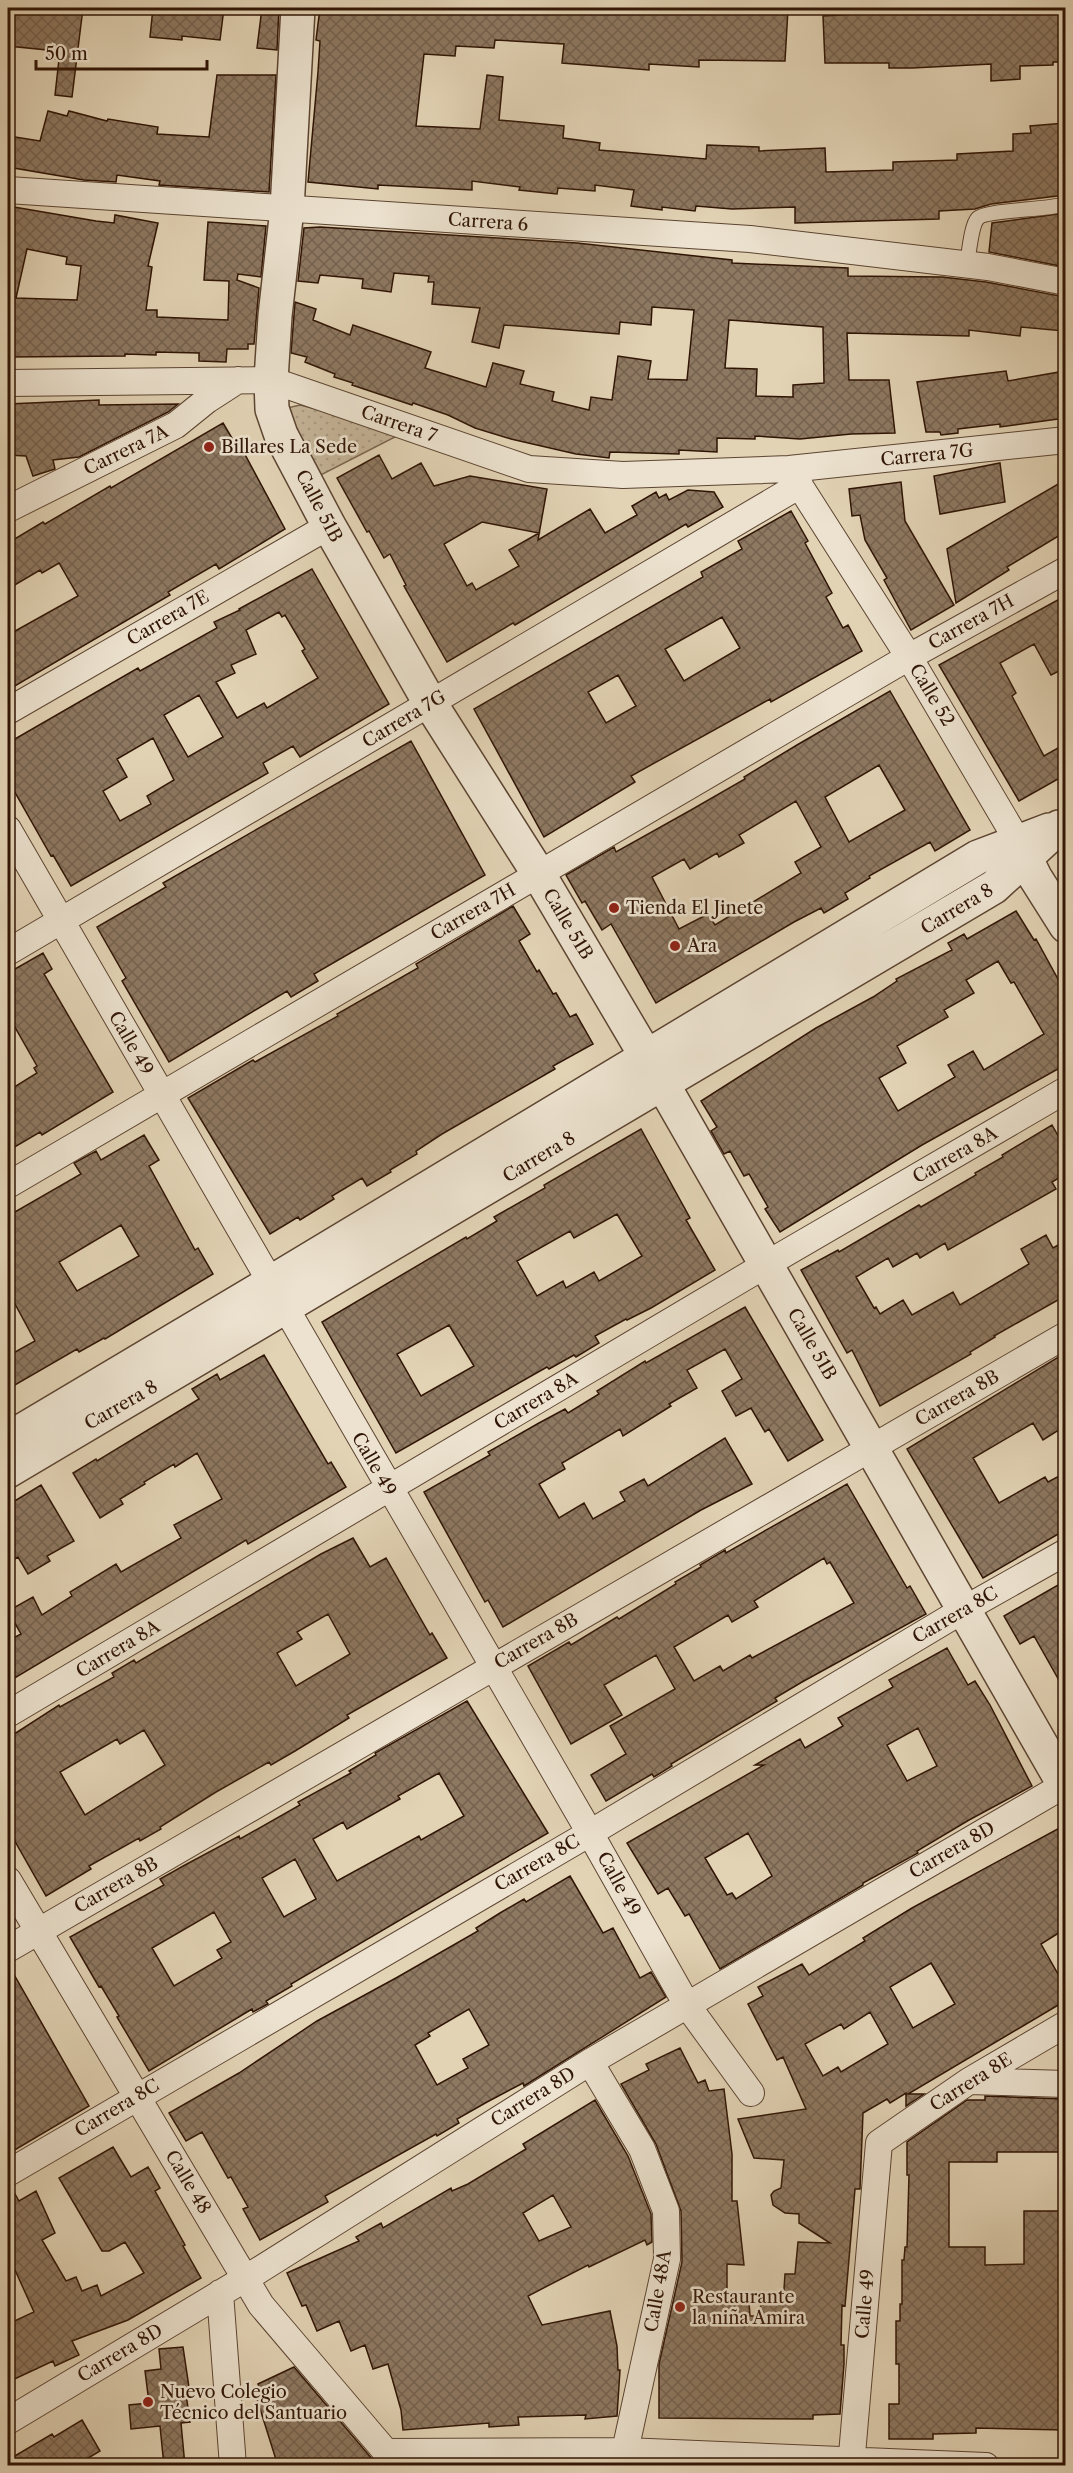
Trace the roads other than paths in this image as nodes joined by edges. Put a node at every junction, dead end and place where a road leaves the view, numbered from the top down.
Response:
1 (298, 8) edge
2 (8, 190) edge
3 (1065, 204) edge
4 (287, 209) junction
5 (967, 264) junction
6 (1065, 282) edge
7 (238, 380) junction
8 (271, 380) junction
9 (8, 383) edge
10 (1065, 440) edge
11 (794, 477) junction
12 (8, 509) edge
13 (329, 526) junction
14 (1065, 570) edge
15 (909, 657) junction
16 (430, 703) junction
17 (8, 711) edge
18 (1062, 825) edge
19 (8, 829) edge
20 (1022, 849) junction
21 (538, 873) junction
22 (61, 921) junction
23 (1065, 926) edge
24 (8, 952) edge
25 (655, 1070) junction
26 (1065, 1090) edge
27 (161, 1095) junction
28 (8, 1185) edge
29 (767, 1264) junction
30 (277, 1296) junction
31 (1065, 1335) edge
32 (8, 1439) edge
33 (872, 1447) junction
34 (8, 1471) edge
35 (389, 1489) junction
36 (1065, 1552) edge
37 (963, 1610) junction
38 (492, 1667) junction
39 (8, 1714) edge
40 (1065, 1786) edge
41 (590, 1833) junction
42 (8, 1880) edge
43 (37, 1931) junction
44 (8, 1948) edge
45 (687, 2005) junction
46 (1065, 2024) edge
47 (590, 2062) junction
48 (969, 2081) junction
49 (1065, 2084) edge
50 (751, 2093) dead end
51 (136, 2096) junction
52 (879, 2143) joint
53 (8, 2173) edge
54 (245, 2278) junction
55 (220, 2292) junction
56 (8, 2421) edge
57 (625, 2458) edge
58 (390, 2459) edge
59 (851, 2464) edge
60 (233, 2466) edge
61 (986, 2466) edge

1 - 4 street, Calle 51B
2 - 4 street, Carrera 6
3 - 5 lane
4 - 5 street, Carrera 6
4 - 8 street, Calle 51B
5 - 6 street, Carrera 6
7 - 8 street, Carrera 7
7 - 9 street, Carrera 7
7 - 12 street, Carrera 7A
8 - 11 street, Carrera 7
8 - 13 street, Calle 51B
10 - 11 street, Carrera 7G
11 - 15 street, Calle 52
11 - 16 street, Carrera 7G
13 - 16 street, Calle 51B
13 - 17 street, Carrera 7E
14 - 15 street, Carrera 7H
15 - 20 street, Calle 52
15 - 21 street, Carrera 7H
16 - 21 street, Calle 51B
16 - 22 street, Carrera 7G
18 - 20 street, Carrera 8
19 - 22 street, Calle 49
20 - 23 street, Calle 52
20 - 25 street, Carrera 8
21 - 25 street, Calle 51B
21 - 27 street, Carrera 7H
22 - 24 street, Carrera 7G
22 - 27 street, Calle 49
25 - 29 street, Calle 51B
25 - 30 street, Carrera 8
26 - 29 street, Carrera 8A
27 - 28 street, Carrera 7H
27 - 30 street, Calle 49
29 - 33 street, Calle 51B
29 - 35 street, Carrera 8A
30 - 32 street, Carrera 8
30 - 34 street, Carrera 8
30 - 35 street, Calle 49
31 - 33 street, Carrera 8B
33 - 37 street, Calle 51B
33 - 38 street, Carrera 8B
35 - 38 street, Calle 49
35 - 39 street, Carrera 8A
36 - 37 street, Carrera 8C
37 - 40 street, Calle 51B
37 - 41 street, Carrera 8C
38 - 41 street, Calle 49
38 - 43 street, Carrera 8B
40 - 45 street, Carrera 8D
41 - 45 street, Calle 49
41 - 51 street, Carrera 8C
42 - 43 street, Calle 48
43 - 44 street, Carrera 8B
43 - 51 street, Calle 48
45 - 47 street, Carrera 8D
45 - 50 street, Calle 49
46 - 48 street, Carrera 8E
47 - 54 street, Carrera 8D
47 - 57 street, Calle 48A
48 - 49 street
48 - 52 street, Carrera 8E
51 - 53 street, Carrera 8C
51 - 54 street, Calle 48
52 - 59 street, Calle 49
54 - 55 street, Carrera 8D
54 - 58 street, Calle 48
55 - 56 street, Carrera 8D
55 - 60 street
57 - 58 street
57 - 59 street
59 - 61 street

